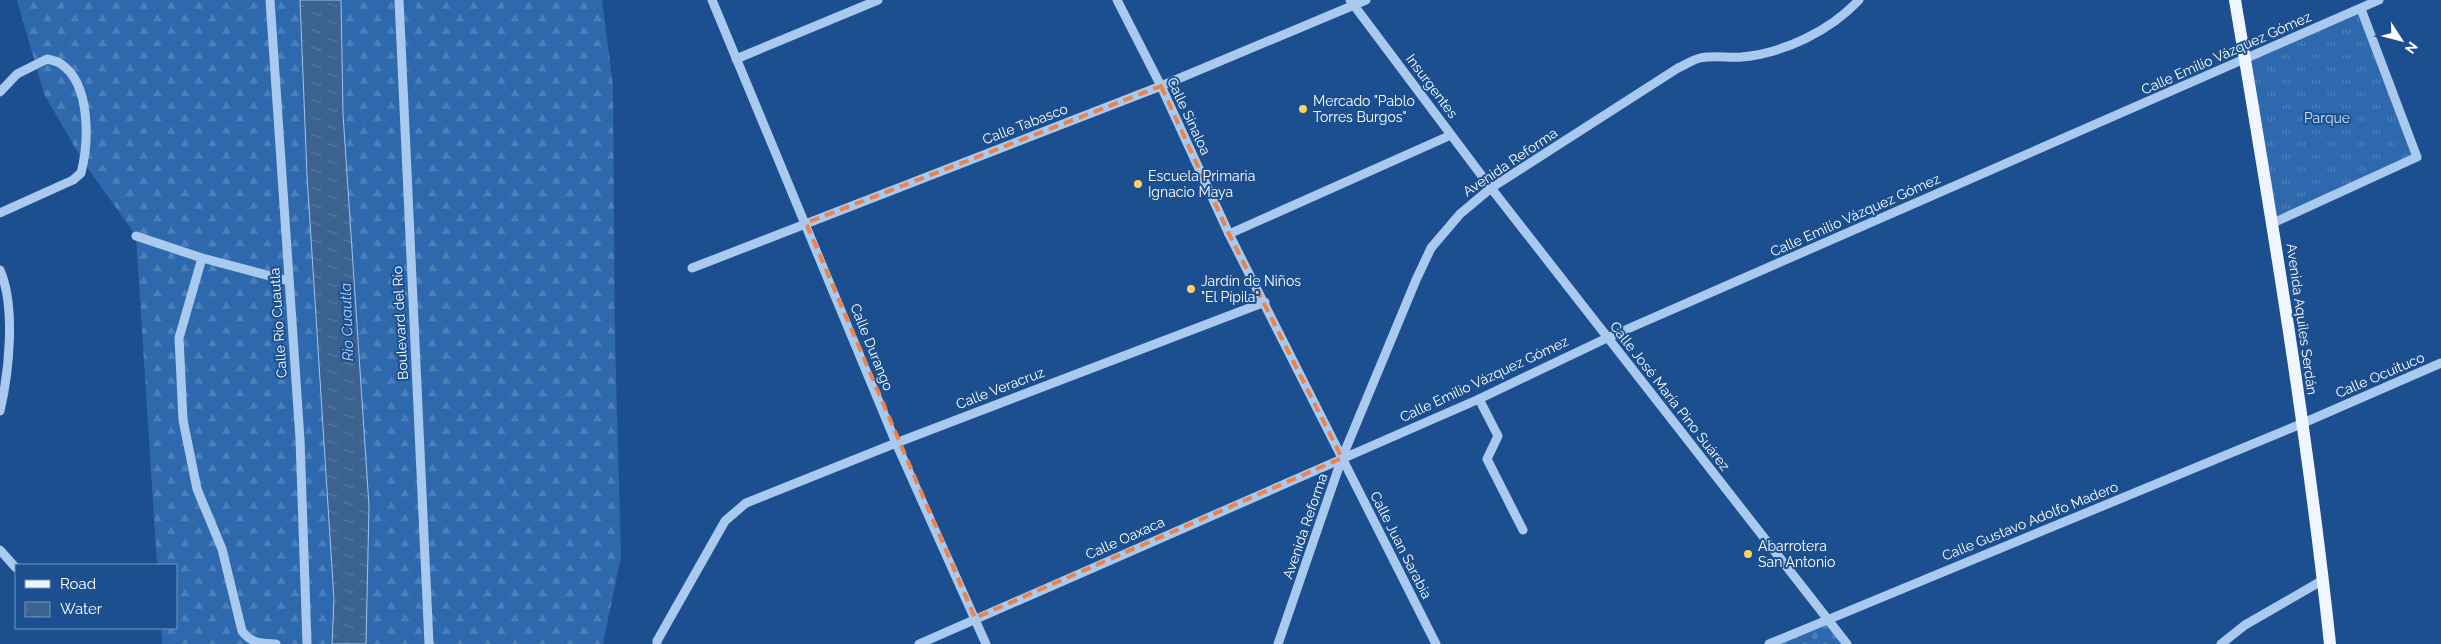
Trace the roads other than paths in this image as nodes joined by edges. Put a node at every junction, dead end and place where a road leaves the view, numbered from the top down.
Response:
1 (270, 0) edge
2 (399, 0) edge
3 (712, 0) edge
4 (878, 0) edge
5 (1117, 0) edge
6 (1366, 0) edge
7 (2235, 0) edge
8 (2379, 0) edge
9 (1855, 1) edge
10 (1352, 2) edge
11 (2361, 9) junction
12 (736, 59) junction
13 (2245, 60) junction
14 (1161, 86) junction
15 (0, 92) edge
16 (1451, 135) junction
17 (1491, 188) junction
18 (0, 213) edge
19 (806, 223) junction
20 (2273, 223) junction
21 (1229, 234) junction
22 (136, 236) dead end
23 (202, 258) junction
24 (692, 268) dead end
25 (0, 270) edge
26 (289, 281) junction
27 (1265, 302) junction
28 (1607, 338) junction
29 (2441, 364) edge
30 (1479, 399) junction
31 (0, 412) edge
32 (2302, 424) junction
33 (896, 442) junction
34 (1342, 458) junction
35 (1523, 530) dead end
36 (0, 550) edge
37 (15, 567) edge
38 (2323, 580) junction
39 (975, 618) junction
40 (1828, 619) junction
41 (276, 644) edge
42 (307, 644) edge
43 (429, 644) edge
44 (657, 644) edge
45 (919, 644) edge
46 (986, 644) edge
47 (1278, 644) edge
48 (1436, 644) edge
49 (1769, 644) edge
50 (1847, 644) edge
51 (2221, 644) edge
52 (2330, 644) edge

1 - 26 street, Calle Río Cuautla
2 - 43 street, Boulevard del Río
3 - 12 street, Calle Durango
4 - 12 street
5 - 14 street, Calle Sinaloa
6 - 10 street, Calle Tabasco
7 - 13 main road, Avenida Aquiles Serdán
8 - 11 street, Calle Emilio Vázquez Gómez
9 - 17 street, Avenida Reforma
10 - 14 street, Calle Tabasco
10 - 16 street, Insurgentes
11 - 13 street, Calle Emilio Vázquez Gómez
11 - 20 street
12 - 19 street, Calle Durango
13 - 20 main road, Avenida Aquiles Serdán
13 - 28 street, Calle Emilio Vázquez Gómez
14 - 19 street, Calle Tabasco
14 - 21 street, Calle Sinaloa
15 - 18 street
16 - 17 street, Insurgentes
16 - 21 street
17 - 28 street, Calle José María Pino Suárez
17 - 34 street, Avenida Reforma
19 - 24 street, Calle Tabasco
19 - 33 street, Calle Durango
20 - 32 main road, Avenida Aquiles Serdán
21 - 27 street, Calle Sinaloa
22 - 23 street
23 - 26 street
23 - 41 street
25 - 31 street
26 - 42 street, Calle Río Cuautla
27 - 33 street, Calle Veracruz
27 - 34 street, Calle Sinaloa
28 - 30 street, Calle Emilio Vázquez Gómez
28 - 40 street, Calle José María Pino Suárez
29 - 32 street, Calle Ocuituco
30 - 34 street, Calle Emilio Vázquez Gómez
30 - 35 street
32 - 38 main road, Avenida Aquiles Serdán
32 - 40 street, Calle Gustavo Adolfo Madero
33 - 39 street, Calle Durango
33 - 44 street, Calle Veracruz
34 - 39 street, Calle Oaxaca
34 - 47 street, Avenida Reforma
34 - 48 street, Calle Juan Sarabia
36 - 37 street
38 - 51 street
38 - 52 main road, Avenida Aquiles Serdán
39 - 45 street, Calle Oaxaca
39 - 46 street, Calle Durango
40 - 49 street, Calle Gustavo Adolfo Madero
40 - 50 street, Calle José María Pino Suárez

